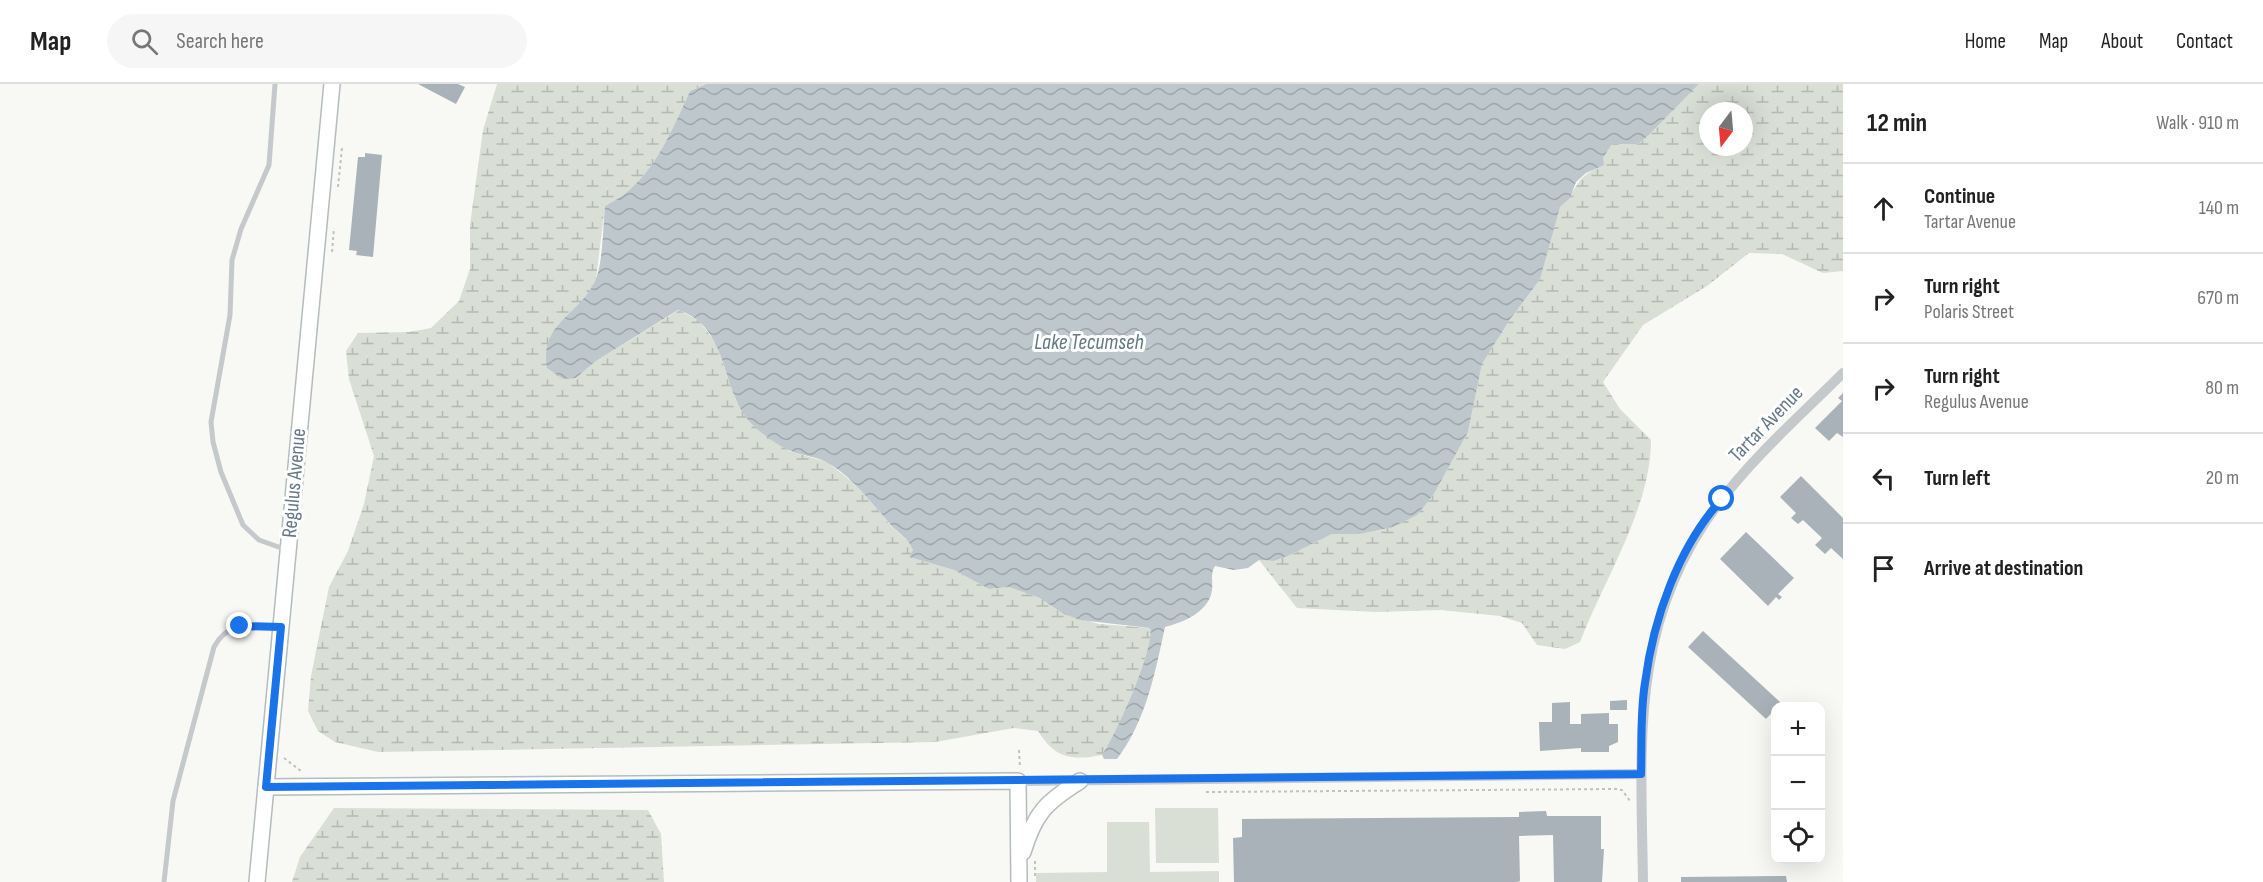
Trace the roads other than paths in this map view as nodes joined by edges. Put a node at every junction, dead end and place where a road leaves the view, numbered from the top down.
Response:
1 (275, 84) edge
2 (332, 84) edge
3 (1843, 373) edge
4 (288, 550) junction
5 (281, 627) junction
6 (1641, 774) junction
7 (1019, 776) junction
8 (1080, 781) junction
9 (266, 787) junction
10 (1019, 874) edge
11 (164, 882) edge
12 (257, 882) edge
13 (1642, 882) edge

1 - 4 lane
2 - 4 street, Regulus Avenue
3 - 6 street, Tartar Avenue
4 - 5 street, Regulus Avenue
5 - 9 street, Regulus Avenue
5 - 11 lane
6 - 8 street
6 - 13 street, Tartar Avenue
7 - 8 street
7 - 9 street
7 - 10 street
8 - 10 street
9 - 12 street, Regulus Avenue

